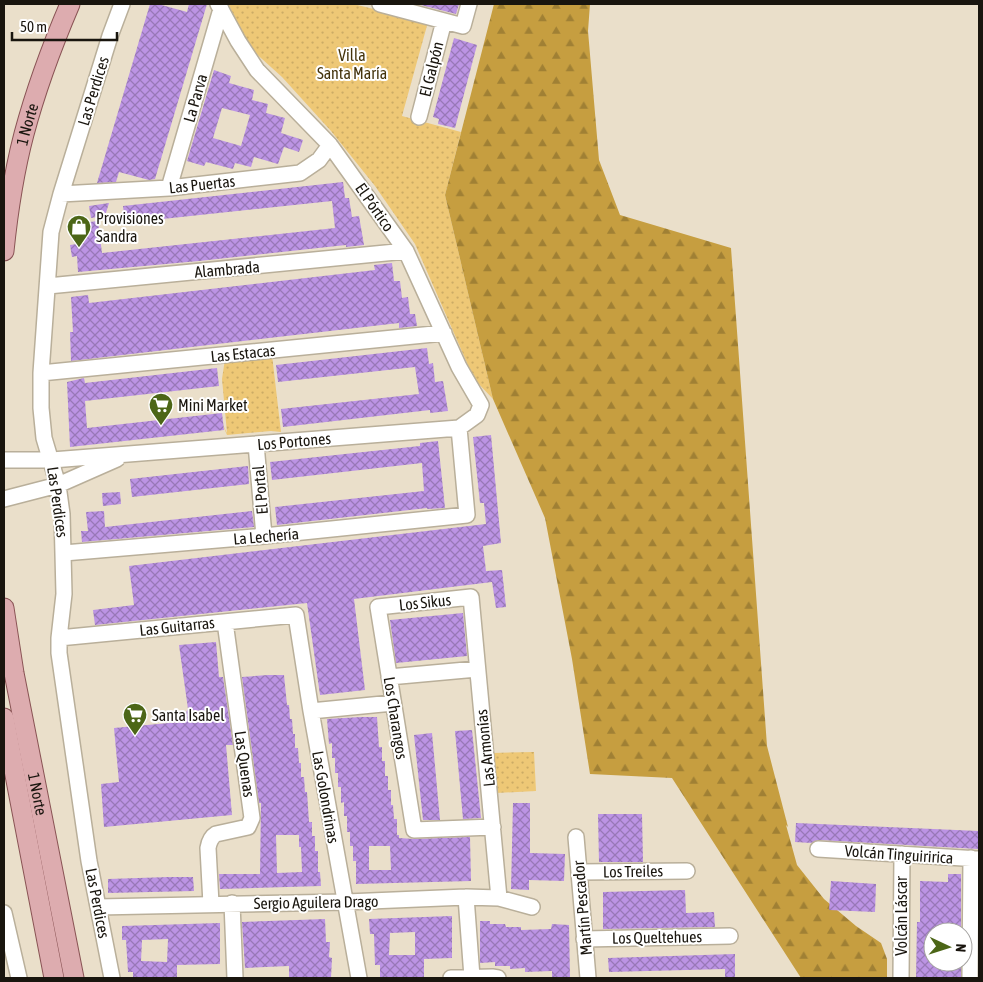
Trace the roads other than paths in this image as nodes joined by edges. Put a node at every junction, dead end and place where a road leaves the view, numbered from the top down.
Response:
1 (70, 4) edge
2 (122, 4) edge
3 (380, 4) edge
4 (469, 4) edge
5 (220, 6) edge
6 (444, 21) junction
7 (419, 117) dead end
8 (330, 145) junction
9 (169, 188) junction
10 (62, 194) junction
11 (406, 251) junction
12 (4, 252) edge
13 (48, 286) junction
14 (444, 333) junction
15 (41, 373) junction
16 (459, 428) junction
17 (256, 444) junction
18 (130, 454) junction
19 (4, 460) edge
20 (52, 460) junction
21 (58, 485) junction
22 (4, 500) edge
23 (264, 536) junction
24 (64, 552) junction
25 (471, 597) joint
26 (378, 607) joint
27 (4, 608) edge
28 (296, 615) joint
29 (225, 622) junction
30 (59, 638) junction
31 (477, 669) junction
32 (389, 676) junction
33 (393, 702) junction
34 (311, 711) junction
35 (4, 718) edge
36 (493, 827) junction
37 (576, 837) dead end
38 (818, 849) dead end
39 (902, 854) junction
40 (975, 859) edge
41 (688, 870) dead end
42 (579, 872) junction
43 (466, 897) junction
44 (499, 898) junction
45 (346, 902) junction
46 (211, 904) junction
47 (232, 904) junction
48 (98, 907) junction
49 (532, 907) dead end
50 (4, 913) edge
51 (730, 936) dead end
52 (584, 938) junction
53 (472, 977) edge
54 (19, 978) edge
55 (54, 978) edge
56 (74, 978) edge
57 (112, 978) edge
58 (235, 978) edge
59 (359, 978) edge
60 (451, 978) edge
61 (498, 978) edge
62 (588, 978) edge
63 (901, 978) edge
64 (970, 978) edge

1 - 12 main road, 1 Norte
2 - 10 street, Las Perdices
3 - 6 street, El Galpón
4 - 6 street, El Galpón
5 - 8 street, El Pórtico
5 - 9 street, La Parva
6 - 7 street, El Galpón
8 - 9 street, Las Puertas
8 - 11 street, El Pórtico
9 - 10 street, Las Puertas
10 - 13 street, Las Perdices
11 - 13 street, Alambrada
11 - 14 street, El Pórtico
13 - 15 street, Las Perdices
14 - 15 street, Las Estacas
14 - 16 street, El Pórtico
15 - 20 street, Las Perdices
16 - 17 street, Los Portones
16 - 23 street, La Lechería
17 - 18 street, Los Portones
17 - 23 street, El Portal
18 - 20 street, Los Portones
18 - 21 street, Los Portones
19 - 20 street, Los Portones
20 - 21 street, Las Perdices
21 - 22 street, Los Portones
21 - 24 street, Las Perdices
23 - 24 street, La Lechería
24 - 30 street, Las Perdices
25 - 26 street, Los Sikus
25 - 31 street, Las Armonías
26 - 32 street, Los Charangos
27 - 56 main road, 1 Norte
28 - 29 street, Las Guitarras
28 - 34 street, Las Golondrinas
29 - 30 street, Las Guitarras
29 - 46 street, Las Quenas
30 - 48 street, Las Perdices
31 - 32 street
31 - 36 street, Las Armonías
32 - 33 street, Los Charangos
33 - 34 street
33 - 36 street, Los Charangos
34 - 45 street, Las Golondrinas
35 - 55 main road, 1 Norte
36 - 44 street, Las Armonías
37 - 42 street, Martín Pescador
38 - 39 street, Volcán Tinguiririca
39 - 40 street, Volcán Tinguiririca
39 - 63 street, Volcán Láscar
40 - 64 street
41 - 42 street, Los Treiles
42 - 52 street, Martín Pescador
43 - 44 street, Sergio Aguilera Drago
43 - 45 street, Sergio Aguilera Drago
43 - 53 street
44 - 49 street, Sergio Aguilera Drago
45 - 47 street, Sergio Aguilera Drago
45 - 59 street, Las Golondrinas
46 - 47 street, Sergio Aguilera Drago
46 - 48 street, Sergio Aguilera Drago
47 - 58 street
48 - 57 street, Las Perdices
50 - 54 street
51 - 52 street, Los Queltehues
52 - 62 street, Martín Pescador
53 - 60 street
53 - 61 street

